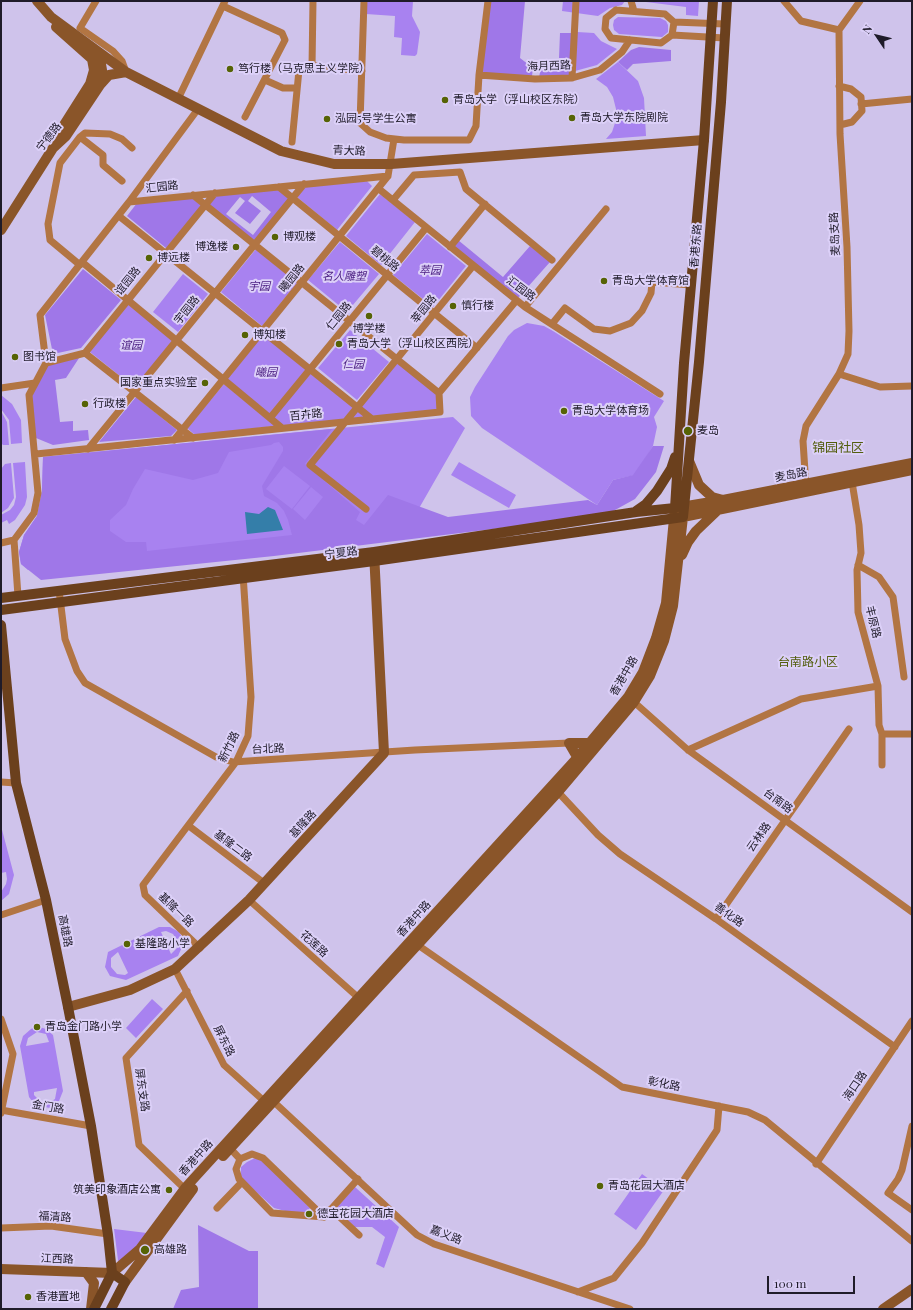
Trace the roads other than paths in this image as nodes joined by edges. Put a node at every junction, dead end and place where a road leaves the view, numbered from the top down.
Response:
1 (37, 1) edge
2 (96, 1) edge
3 (313, 1) edge
4 (364, 1) edge
5 (488, 1) edge
6 (576, 1) edge
7 (631, 1) edge
8 (713, 1) edge
9 (727, 1) edge
10 (784, 1) edge
11 (860, 1) edge
12 (224, 4) edge
13 (634, 11) junction
14 (51, 18) junction
15 (674, 22) junction
16 (712, 23) junction
17 (725, 24) junction
18 (839, 30) junction
19 (672, 35) junction
20 (711, 37) junction
21 (725, 38) junction
22 (630, 40) junction
23 (89, 45) junction
24 (312, 67) junction
25 (362, 71) junction
26 (126, 72) junction
27 (479, 75) junction
28 (572, 78) junction
29 (265, 80) junction
30 (839, 86) junction
31 (297, 88) junction
32 (97, 90) junction
33 (178, 99) junction
34 (912, 99) edge
35 (862, 104) junction
36 (198, 109) junction
37 (245, 118) dead end
38 (840, 125) junction
39 (80, 137) junction
40 (394, 139) junction
41 (704, 140) junction
42 (292, 142) dead end
43 (53, 148) junction
44 (132, 148) dead end
45 (391, 164) junction
46 (388, 176) junction
47 (122, 181) dead end
48 (304, 184) junction
49 (279, 187) junction
50 (378, 188) junction
51 (215, 193) junction
52 (193, 195) junction
53 (293, 198) junction
54 (393, 200) junction
55 (129, 202) junction
56 (485, 204) junction
57 (206, 205) junction
58 (606, 209) dead end
59 (119, 216) junction
60 (426, 228) junction
61 (1, 230) edge
62 (340, 236) junction
63 (255, 244) junction
64 (450, 247) junction
65 (166, 252) junction
66 (552, 260) dead end
67 (81, 264) junction
68 (473, 266) junction
69 (387, 275) junction
70 (302, 283) junction
71 (691, 285) junction
72 (216, 292) junction
73 (128, 299) junction
74 (516, 301) junction
75 (525, 307) junction
76 (435, 313) junction
77 (349, 321) junction
78 (552, 324) junction
79 (263, 331) junction
80 (177, 340) junction
81 (477, 348) junction
82 (85, 352) junction
83 (397, 359) junction
84 (46, 364) junction
85 (310, 369) junction
86 (839, 374) junction
87 (223, 379) junction
88 (35, 383) junction
89 (912, 386) edge
90 (1, 388) edge
91 (134, 392) junction
92 (439, 393) junction
93 (660, 394) dead end
94 (357, 407) junction
95 (270, 418) junction
96 (372, 419) junction
97 (345, 422) junction
98 (282, 428) junction
99 (182, 429) junction
100 (193, 438) junction
101 (174, 440) junction
102 (679, 448) junction
103 (88, 449) junction
104 (36, 454) junction
105 (689, 461) junction
106 (912, 463) edge
107 (912, 470) edge
108 (852, 482) junction
109 (806, 488) junction
110 (721, 504) junction
111 (679, 507) junction
112 (366, 509) dead end
113 (636, 512) junction
114 (678, 518) junction
115 (14, 540) junction
116 (1, 543) edge
117 (374, 557) junction
118 (678, 564) junction
119 (858, 565) junction
120 (243, 572) junction
121 (59, 590) junction
122 (18, 596) junction
123 (1, 598) edge
124 (60, 602) junction
125 (1, 610) edge
126 (1, 625) edge
127 (904, 677) dead end
128 (878, 686) junction
129 (634, 702) junction
130 (849, 729) dead end
131 (882, 734) junction
132 (912, 734) edge
133 (569, 743) junction
134 (595, 743) junction
135 (688, 750) junction
136 (384, 753) junction
137 (579, 761) junction
138 (236, 762) junction
139 (882, 765) dead end
140 (1, 782) edge
141 (16, 783) junction
142 (558, 792) junction
143 (785, 819) junction
144 (189, 826) junction
145 (264, 883) junction
146 (143, 885) joint
147 (46, 900) junction
148 (249, 900) junction
149 (912, 912) edge
150 (1, 915) edge
151 (716, 919) junction
152 (414, 943) junction
153 (200, 948) junction
154 (175, 969) junction
155 (187, 991) junction
156 (361, 1001) junction
157 (68, 1007) junction
158 (1, 1019) edge
159 (912, 1022) edge
160 (895, 1047) junction
161 (264, 1101) junction
162 (274, 1102) junction
163 (719, 1106) junction
164 (1, 1111) edge
165 (91, 1126) junction
166 (912, 1126) edge
167 (228, 1146) junction
168 (240, 1159) junction
169 (816, 1164) junction
170 (358, 1179) junction
171 (242, 1182) junction
172 (187, 1191) junction
173 (217, 1208) dead end
174 (331, 1209) junction
175 (912, 1210) edge
176 (324, 1217) junction
177 (1, 1228) edge
178 (108, 1234) junction
179 (359, 1236) dead end
180 (912, 1241) edge
181 (1, 1268) edge
182 (86, 1272) junction
183 (112, 1273) junction
184 (124, 1282) junction
185 (912, 1289) edge
186 (578, 1292) junction
187 (912, 1296) edge
188 (92, 1309) edge
189 (111, 1309) edge
190 (630, 1309) edge
191 (883, 1309) edge
192 (894, 1309) edge

1 - 14 main road, 青大路
2 - 26 street
3 - 24 street
4 - 25 street
5 - 27 street
6 - 28 street
7 - 13 street
8 - 16 main road, 香港东路
9 - 17 main road, 香港东路
10 - 18 street
11 - 18 street
12 - 29 street
12 - 33 street
13 - 15 street
13 - 22 street
14 - 23 main road, 青大路
14 - 43 main road
15 - 16 street
15 - 19 street
16 - 17 street
16 - 20 main road, 香港东路
17 - 21 main road, 香港东路
18 - 30 street, 麦岛支路
19 - 20 street
19 - 22 street
20 - 21 street
20 - 41 main road, 香港东路
21 - 105 main road, 香港东路
22 - 28 street, 海月西路
23 - 26 main road, 青大路
23 - 32 main road
24 - 25 street
24 - 31 street
25 - 40 street
26 - 32 main road, 宁德路
26 - 33 main road, 青大路
27 - 28 street, 海月西路
27 - 40 street
29 - 31 street
29 - 37 street
30 - 35 street
30 - 38 street, 麦岛支路
31 - 42 street
32 - 43 main road, 宁德路
33 - 36 main road, 青大路
34 - 35 street
35 - 38 street
36 - 45 main road, 青大路
36 - 55 street
38 - 86 street, 麦岛支路
39 - 44 street
39 - 47 street
39 - 67 street
40 - 45 street, 曦园路
41 - 45 main road, 青大路
41 - 71 main road, 香港东路
43 - 61 main road, 宁德路
45 - 46 street, 曦园路
46 - 48 street, 汇园路
46 - 50 street, 曦园路
48 - 49 street, 汇园路
48 - 53 street, 宇园路
49 - 51 street, 汇园路
49 - 53 street, 碧桃路
50 - 54 street, 汇园路
50 - 62 street, 曦园路
51 - 52 street, 汇园路
51 - 57 street, 谊园路
52 - 55 street, 汇园路
52 - 57 street
53 - 62 street, 碧桃路
53 - 63 street, 宇园路
54 - 56 street
54 - 60 street, 汇园路
55 - 59 street
56 - 64 street
56 - 66 street
57 - 63 street
57 - 65 street, 谊园路
58 - 75 street
59 - 65 street
59 - 67 street
60 - 64 street, 汇园路
60 - 69 street, 仁园路
62 - 69 street, 碧桃路
62 - 70 street, 曦园路
63 - 70 street
63 - 72 street, 宇园路
64 - 68 street, 汇园路
65 - 72 street
65 - 73 street, 谊园路
67 - 73 street
67 - 84 street
68 - 74 street, 汇园路
68 - 76 street, 莘园路
69 - 76 street, 碧桃路
69 - 77 street, 仁园路
70 - 77 street
70 - 79 street, 曦园路
71 - 78 street
71 - 102 main road, 香港东路
72 - 79 street
72 - 80 street, 宇园路
73 - 80 street
73 - 82 street, 谊园路
74 - 75 street, 汇园路
74 - 81 street
75 - 78 street, 汇园路
76 - 81 street, 碧桃路
76 - 83 street, 莘园路
77 - 83 street
77 - 85 street, 仁园路
78 - 93 street, 汇园路
79 - 85 street
79 - 87 street, 曦园路
80 - 87 street
80 - 91 street, 宇园路
81 - 92 street
82 - 84 street
82 - 91 street
83 - 92 street
83 - 94 street, 莘园路
84 - 88 street
85 - 94 street
85 - 95 street, 仁园路
86 - 89 street
86 - 109 street, 麦岛支路
87 - 95 street
87 - 99 street, 曦园路
88 - 90 street
88 - 104 street
91 - 99 street
91 - 103 street, 宇园路
92 - 96 street, 百卉路
94 - 96 street
94 - 97 street, 莘园路
95 - 98 street
96 - 97 street, 百卉路
97 - 98 street, 百卉路
97 - 112 street, 莘园路
98 - 100 street, 百卉路
99 - 100 street
99 - 101 street, 曦园路
100 - 101 street, 百卉路
101 - 103 street, 百卉路
102 - 111 main road, 香港东路
102 - 113 main road
103 - 104 street, 百卉路
104 - 115 street
105 - 110 main road
105 - 111 main road, 香港东路
106 - 109 main road, 麦岛路
107 - 108 main road, 麦岛路
108 - 109 main road, 麦岛路
108 - 119 street, 丰原路
109 - 110 main road, 麦岛路
110 - 111 main road, 麦岛路
110 - 114 main road, 麦岛路
110 - 118 main road
111 - 113 main road, 宁夏路
111 - 114 main road, 香港中路
113 - 117 main road, 宁夏路
114 - 117 main road, 宁夏路
114 - 118 main road, 香港中路
114 - 134 main road, 香港中路
115 - 116 street
115 - 122 street
117 - 120 main road, 宁夏路
117 - 136 main road
118 - 129 main road, 香港中路
119 - 127 street
119 - 128 street, 丰原路
120 - 121 main road, 宁夏路
120 - 124 main road, 宁夏路
120 - 138 street, 新竹路
121 - 122 main road, 宁夏路
121 - 124 street, 台北路
122 - 123 main road, 宁夏路
124 - 125 main road, 宁夏路
124 - 138 street, 台北路
126 - 141 main road, 高雄路
128 - 131 street, 丰原路
128 - 135 street
129 - 134 main road, 香港中路
129 - 135 street, 台南路
130 - 143 street, 云林路
131 - 132 street
131 - 139 street, 丰原路
133 - 134 main road
133 - 136 street, 台北路
133 - 137 main road
134 - 137 main road, 香港中路
135 - 143 street, 台南路
136 - 138 street, 台北路
136 - 145 main road, 基隆路
137 - 142 main road, 香港中路
137 - 152 main road, 香港中路
138 - 144 street, 新竹路
140 - 141 street
141 - 147 main road, 高雄路
142 - 151 street, 善化路
142 - 152 main road, 香港中路
143 - 149 street, 台南路
143 - 151 street, 云林路
144 - 145 street, 基隆二路
144 - 146 street, 新竹路
145 - 148 main road, 基隆路
146 - 153 street, 基隆一路
147 - 150 street
147 - 157 main road, 高雄路
148 - 153 main road, 基隆路
148 - 156 street, 花莲路
151 - 160 street, 善化路
152 - 156 main road, 香港中路
152 - 163 street, 彰化路
153 - 154 main road, 基隆路
154 - 155 street, 屏东路
154 - 157 main road, 基隆路
155 - 161 street, 屏东路
155 - 172 street, 屏东支路
156 - 161 main road, 香港中路
156 - 162 main road, 香港中路
157 - 165 main road, 高雄路
158 - 164 street
159 - 160 street, 海口路
160 - 169 street, 海口路
161 - 162 street
161 - 167 main road, 香港中路
162 - 167 main road, 香港中路
162 - 170 street, 嘉义路
163 - 169 street, 彰化路
163 - 186 street
164 - 165 street, 金门路
165 - 178 main road, 高雄路
166 - 175 street
167 - 168 street
167 - 172 main road, 香港中路
168 - 171 street
168 - 176 street
169 - 180 street, 彰化路
170 - 174 street
170 - 186 street, 嘉义路
171 - 173 street
171 - 176 street
172 - 183 main road, 香港中路
172 - 184 main road, 香港中路
174 - 176 street
174 - 179 street
177 - 178 street, 福清路
178 - 183 main road, 高雄路
181 - 182 main road, 江西路
182 - 183 main road, 江西路
182 - 188 main road
183 - 184 main road
183 - 188 main road, 香港中路
184 - 189 main road, 香港中路
185 - 191 main road
186 - 190 street, 嘉义路
187 - 192 main road

